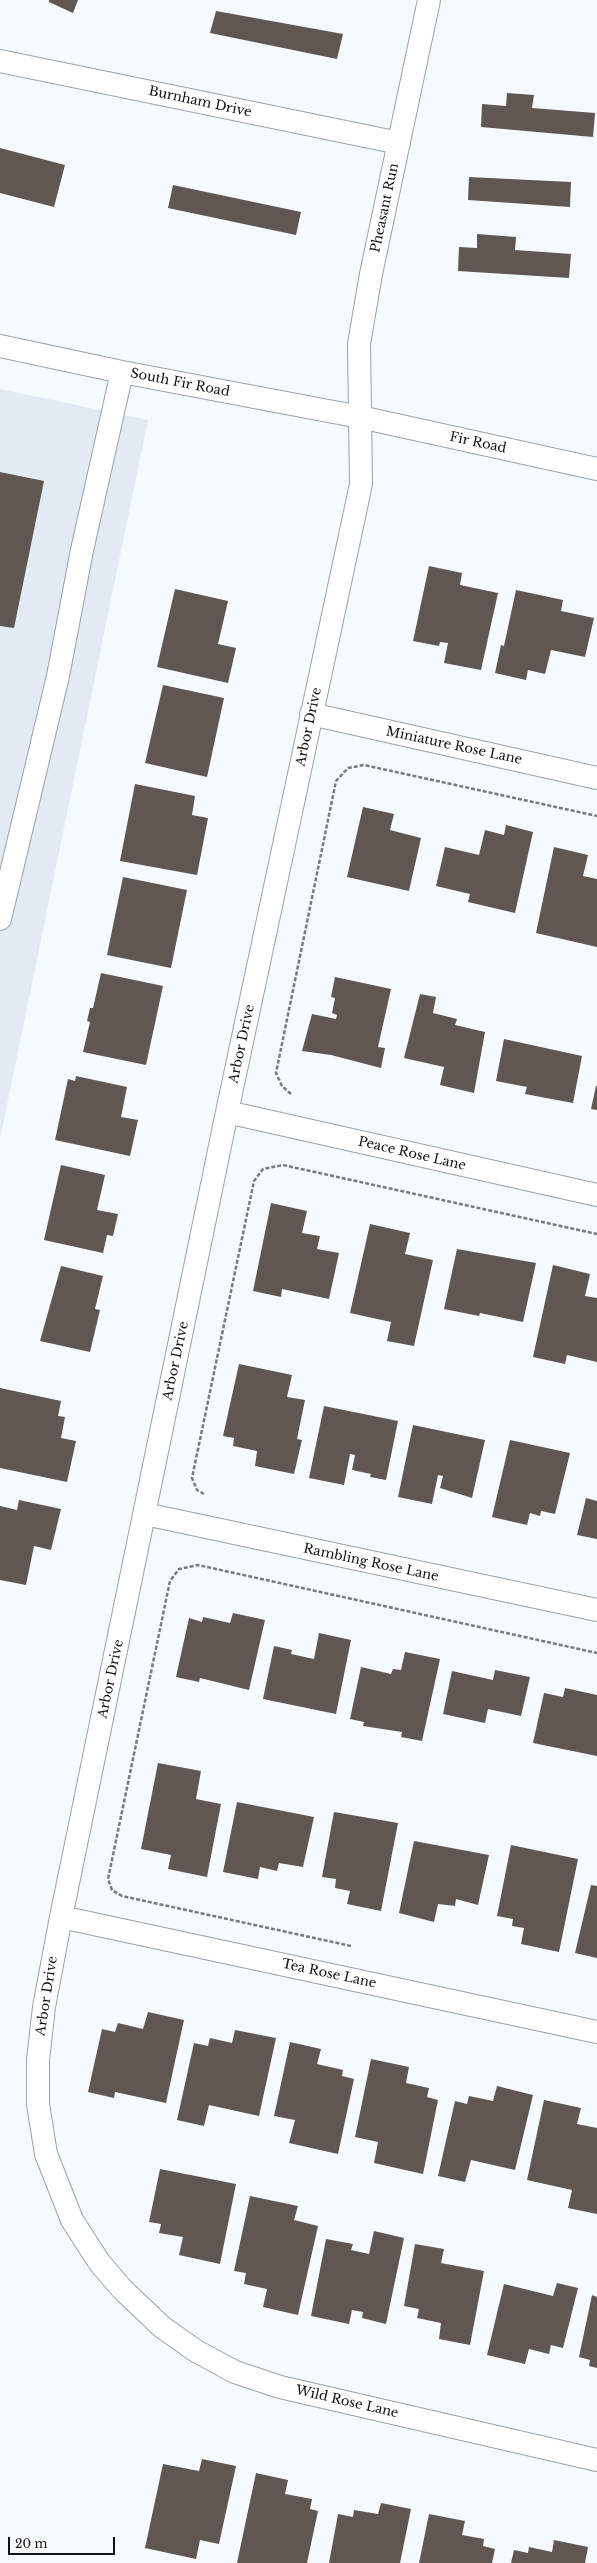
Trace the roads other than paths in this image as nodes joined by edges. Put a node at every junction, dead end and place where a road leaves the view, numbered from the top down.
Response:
1 (429, 0) edge
2 (0, 61) edge
3 (399, 143) junction
4 (0, 346) edge
5 (122, 372) junction
6 (360, 417) junction
7 (597, 469) edge
8 (311, 714) junction
9 (597, 778) edge
10 (0, 919) edge
11 (227, 1112) junction
12 (597, 1195) edge
13 (145, 1514) junction
14 (597, 1610) edge
15 (61, 1916) junction
16 (597, 2032) edge
17 (122, 2289) joint
18 (597, 2460) edge

1 - 3 street, Pheasant Run
2 - 3 street, Burnham Drive
3 - 6 street, Pheasant Run
4 - 5 street, South Fir Road
5 - 6 street, South Fir Road
5 - 10 street
6 - 7 street, Fir Road
6 - 8 street, Arbor Drive
8 - 9 street, Miniature Rose Lane
8 - 11 street, Arbor Drive
11 - 12 street, Peace Rose Lane
11 - 13 street, Arbor Drive
13 - 14 street, Rambling Rose Lane
13 - 15 street, Arbor Drive
15 - 16 street, Tea Rose Lane
15 - 17 street, Arbor Drive
17 - 18 street, Wild Rose Lane

